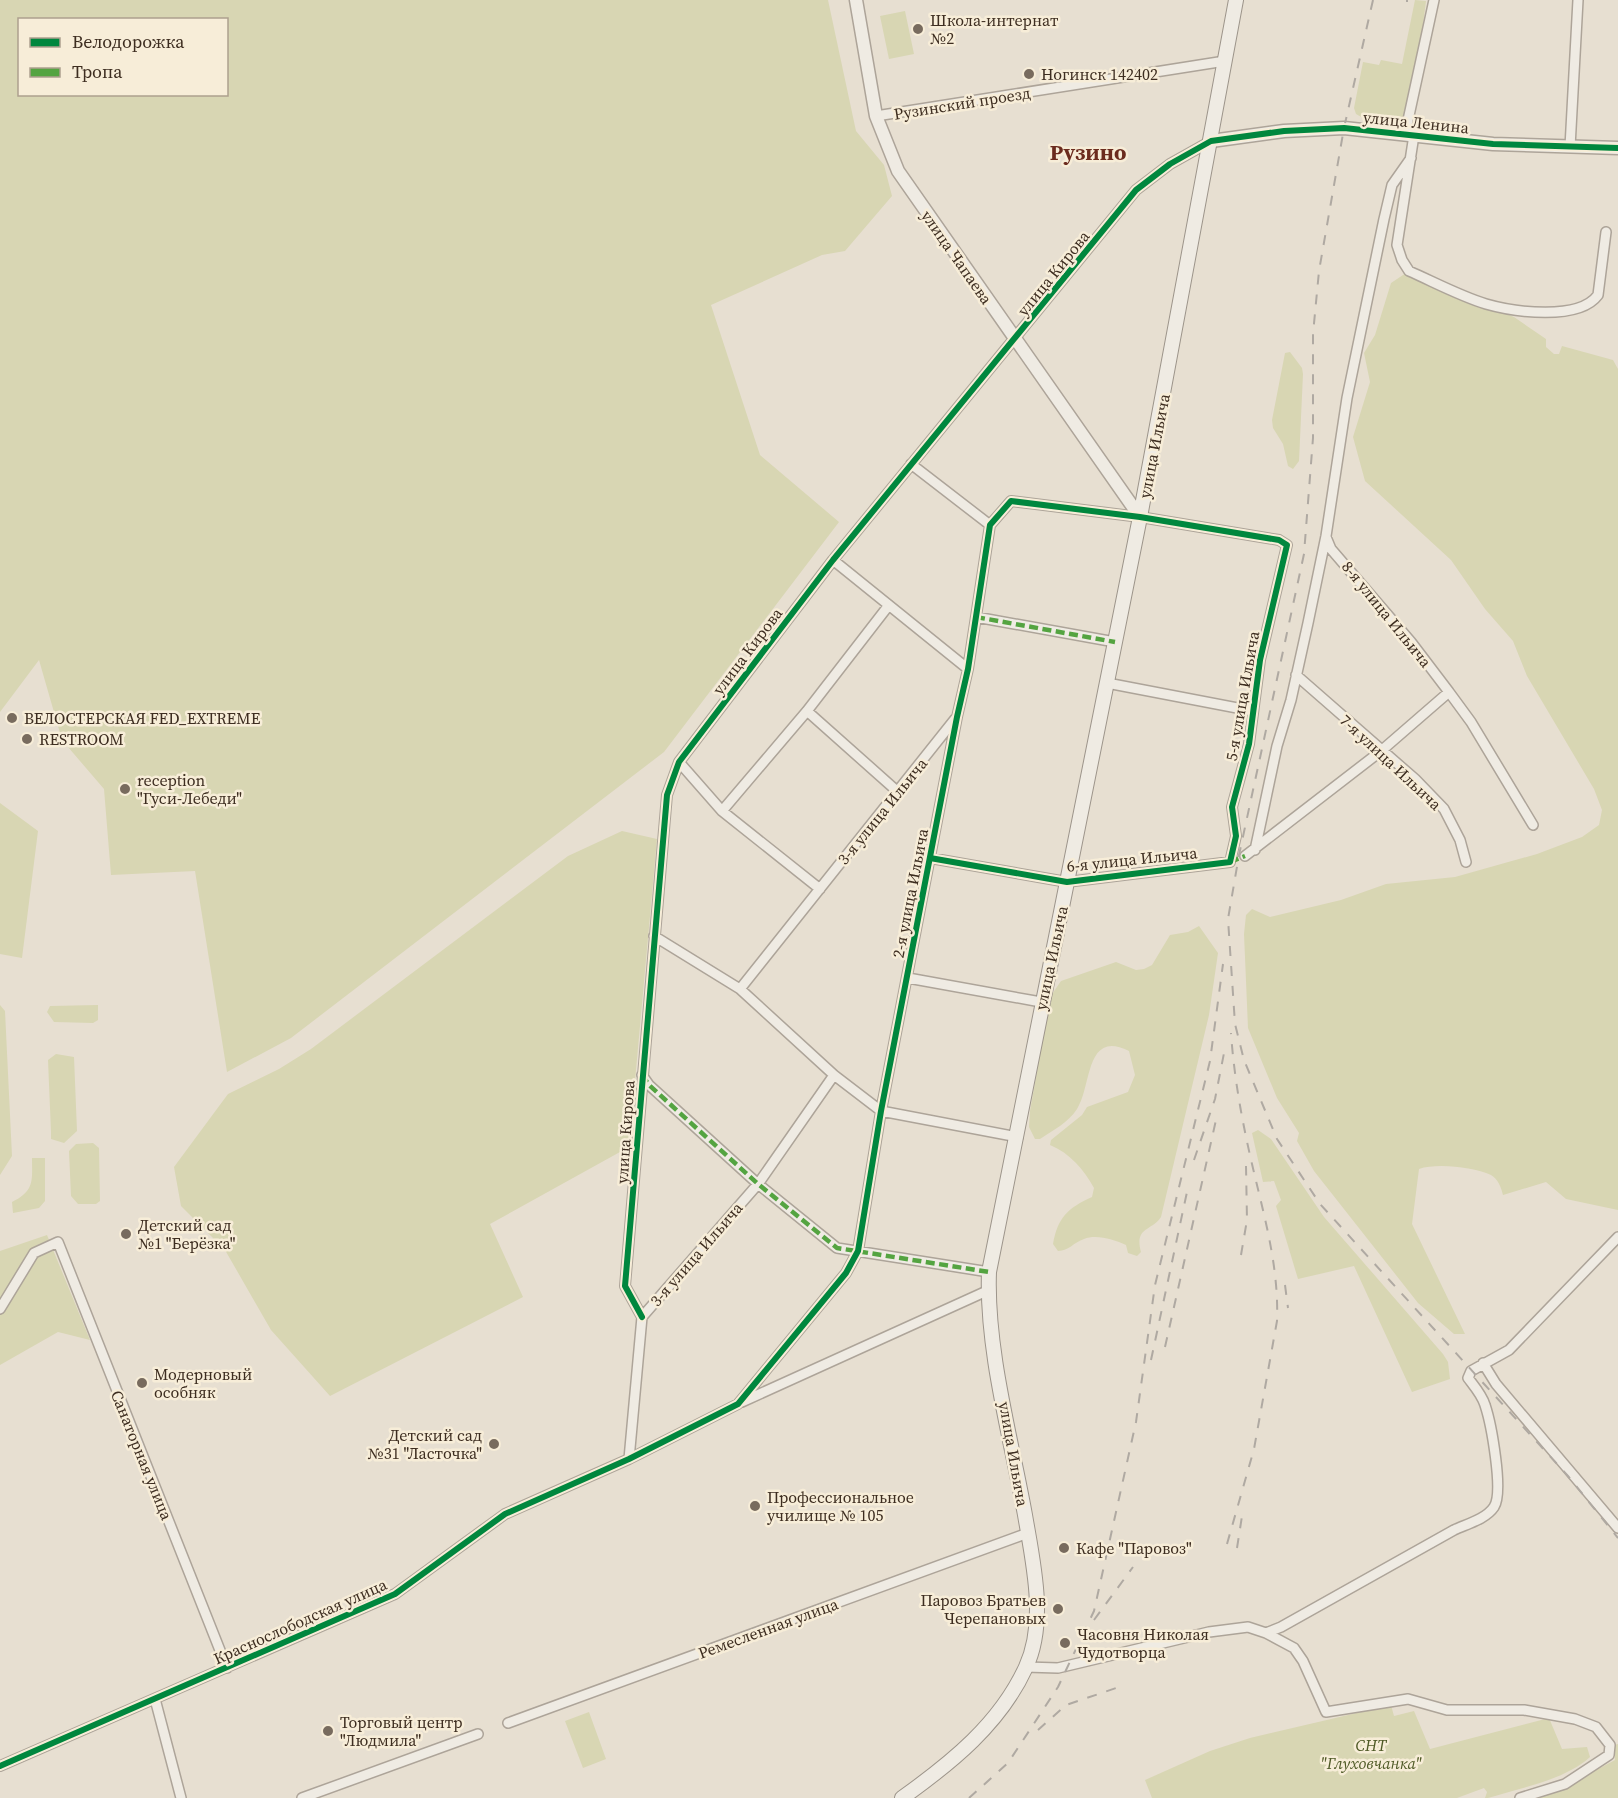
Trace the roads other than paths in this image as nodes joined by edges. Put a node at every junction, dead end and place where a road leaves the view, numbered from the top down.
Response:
1 (855, 0) edge
2 (1236, 0) edge
3 (1434, 0) edge
4 (1578, 0) edge
5 (1225, 61) junction
6 (876, 116) junction
7 (1409, 135) junction
8 (1211, 141) junction
9 (1570, 147) junction
10 (1618, 148) edge
11 (1411, 158) junction
12 (1606, 232) dead end
13 (1015, 341) junction
14 (911, 464) junction
15 (1140, 517) junction
16 (990, 525) junction
17 (1326, 537) junction
18 (833, 560) junction
19 (889, 605) junction
20 (976, 617) junction
21 (1115, 642) junction
22 (968, 669) junction
23 (1296, 675) junction
24 (1107, 683) junction
25 (1449, 692) junction
26 (807, 711) junction
27 (1253, 711) junction
28 (957, 717) junction
29 (1381, 751) junction
30 (679, 762) junction
31 (898, 792) junction
32 (722, 811) junction
33 (1533, 825) dead end
34 (1255, 850) junction
35 (1245, 856) dead end
36 (930, 858) junction
37 (1230, 862) joint
38 (1466, 862) dead end
39 (1067, 882) junction
40 (820, 889) junction
41 (654, 936) junction
42 (908, 978) junction
43 (740, 989) junction
44 (1041, 1002) junction
45 (642, 1075) junction
46 (834, 1076) junction
47 (881, 1111) junction
48 (1018, 1137) junction
49 (758, 1184) junction
50 (1618, 1237) edge
51 (858, 1251) junction
52 (989, 1272) junction
53 (988, 1290) junction
54 (0, 1309) edge
55 (642, 1317) junction
56 (1483, 1363) junction
57 (738, 1404) junction
58 (629, 1459) junction
59 (1618, 1528) edge
60 (1028, 1533) junction
61 (1266, 1633) junction
62 (1026, 1667) junction
63 (227, 1668) junction
64 (155, 1699) junction
65 (508, 1723) dead end
66 (478, 1734) dead end
67 (0, 1766) edge
68 (181, 1798) edge
69 (302, 1798) edge
70 (902, 1798) edge
71 (1520, 1798) edge

1 - 6 street, улица Чапаева
2 - 5 main road, улица Ильича
3 - 7 street
4 - 9 street
5 - 6 street, Рузинский проезд
5 - 8 main road, улица Ильича
6 - 13 street, улица Чапаева
7 - 8 street, улица Ленина
7 - 9 street, улица Ленина
7 - 11 street
8 - 13 street, улица Кирова
8 - 15 main road, улица Ильича
9 - 10 street, улица Ленина
11 - 12 street
11 - 17 street
13 - 14 street, улица Кирова
13 - 15 street, улица Чапаева
14 - 16 street
14 - 18 street, улица Кирова
15 - 16 street
15 - 21 main road, улица Ильича
15 - 27 street, 5-я улица Ильича
16 - 20 street, 2-я улица Ильича
17 - 23 street
17 - 25 street, 8-я улица Ильича
18 - 19 street
18 - 30 street, улица Кирова
19 - 22 street
19 - 26 street
20 - 21 street
20 - 22 street, 2-я улица Ильича
21 - 24 main road, улица Ильича
22 - 28 street, 2-я улица Ильича
23 - 29 street, 7-я улица Ильича
23 - 34 street
24 - 27 street
24 - 39 main road, улица Ильича
25 - 29 street
25 - 33 street
26 - 31 street
26 - 32 street
27 - 37 street, 5-я улица Ильича
28 - 31 street, 3-я улица Ильича
28 - 36 street, 2-я улица Ильича
29 - 34 street
29 - 38 street, 7-я улица Ильича
30 - 32 street
30 - 41 street, улица Кирова
31 - 40 street, 3-я улица Ильича
32 - 40 street
34 - 35 street
36 - 39 street, 6-я улица Ильича
36 - 42 street, 2-я улица Ильича
37 - 39 street, 6-я улица Ильича
39 - 44 main road, улица Ильича
40 - 43 street, 3-я улица Ильича
41 - 43 street
41 - 45 street, улица Кирова
42 - 44 street
42 - 47 street, 2-я улица Ильича
43 - 46 street
44 - 48 main road, улица Ильича
45 - 49 street
45 - 55 street, улица Кирова
46 - 47 street
46 - 49 street, 3-я улица Ильича
47 - 48 street
47 - 51 street, 2-я улица Ильича
48 - 52 main road, улица Ильича
49 - 51 street
49 - 55 street, 3-я улица Ильича
50 - 56 street
51 - 52 street
51 - 57 street, 2-я улица Ильича
52 - 53 main road, улица Ильича
53 - 57 street
53 - 60 main road, улица Ильича
54 - 63 street, Санаторная улица
55 - 58 street, 3-я улица Ильича
56 - 59 street
56 - 61 street
57 - 58 street, 2-я улица Ильича
58 - 63 street, Краснослободская улица
60 - 62 main road, улица Ильича
60 - 65 street, Ремесленная улица
61 - 62 street
61 - 71 street
62 - 70 main road, улица Ильича
63 - 64 street, Краснослободская улица
64 - 67 street, Краснослободская улица
64 - 68 street
66 - 69 street

